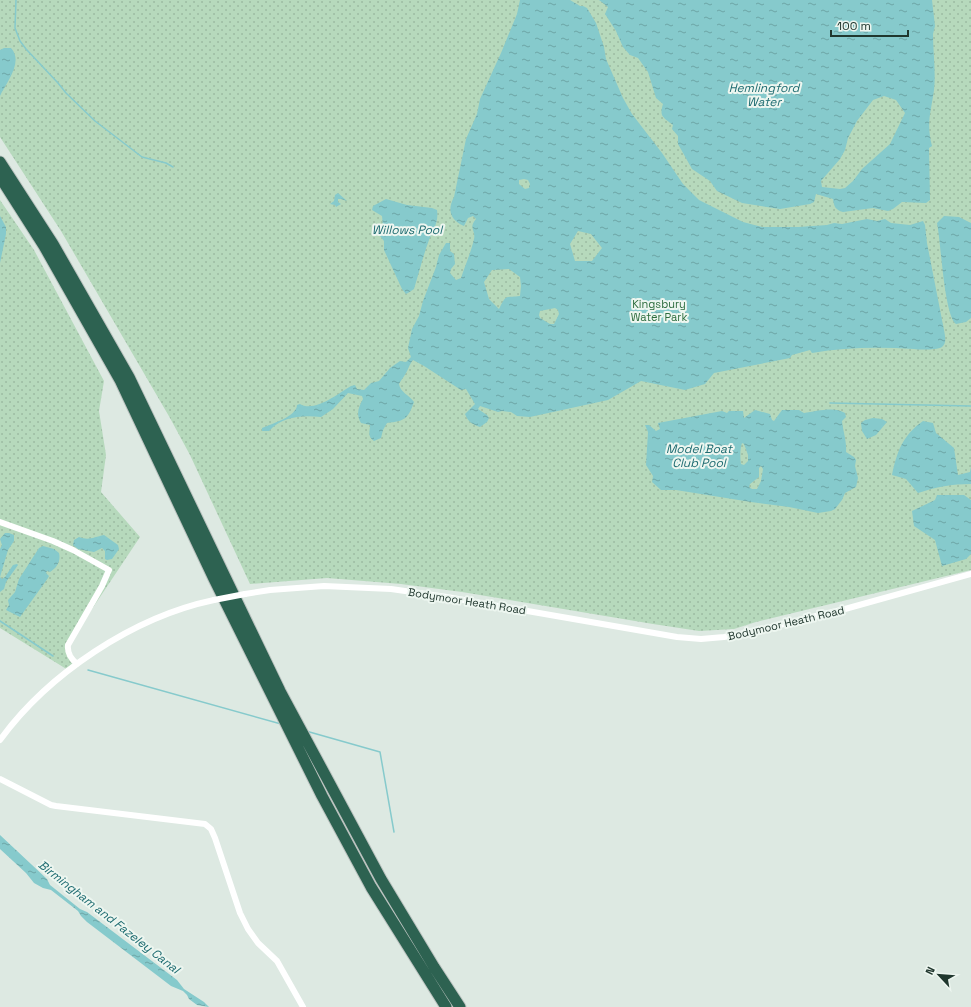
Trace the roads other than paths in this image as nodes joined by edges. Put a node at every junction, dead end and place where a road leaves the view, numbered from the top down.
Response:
1 (0, 162) edge
2 (0, 178) edge
3 (0, 522) edge
4 (971, 574) edge
5 (77, 664) junction
6 (0, 740) edge
7 (0, 779) edge
8 (304, 1007) edge
9 (446, 1007) edge
10 (460, 1007) edge

1 - 10 highway
2 - 9 highway
3 - 5 street
4 - 5 street, Bodymoor Heath Road, bridge
5 - 6 street, Bodymoor Heath Road
7 - 8 street

